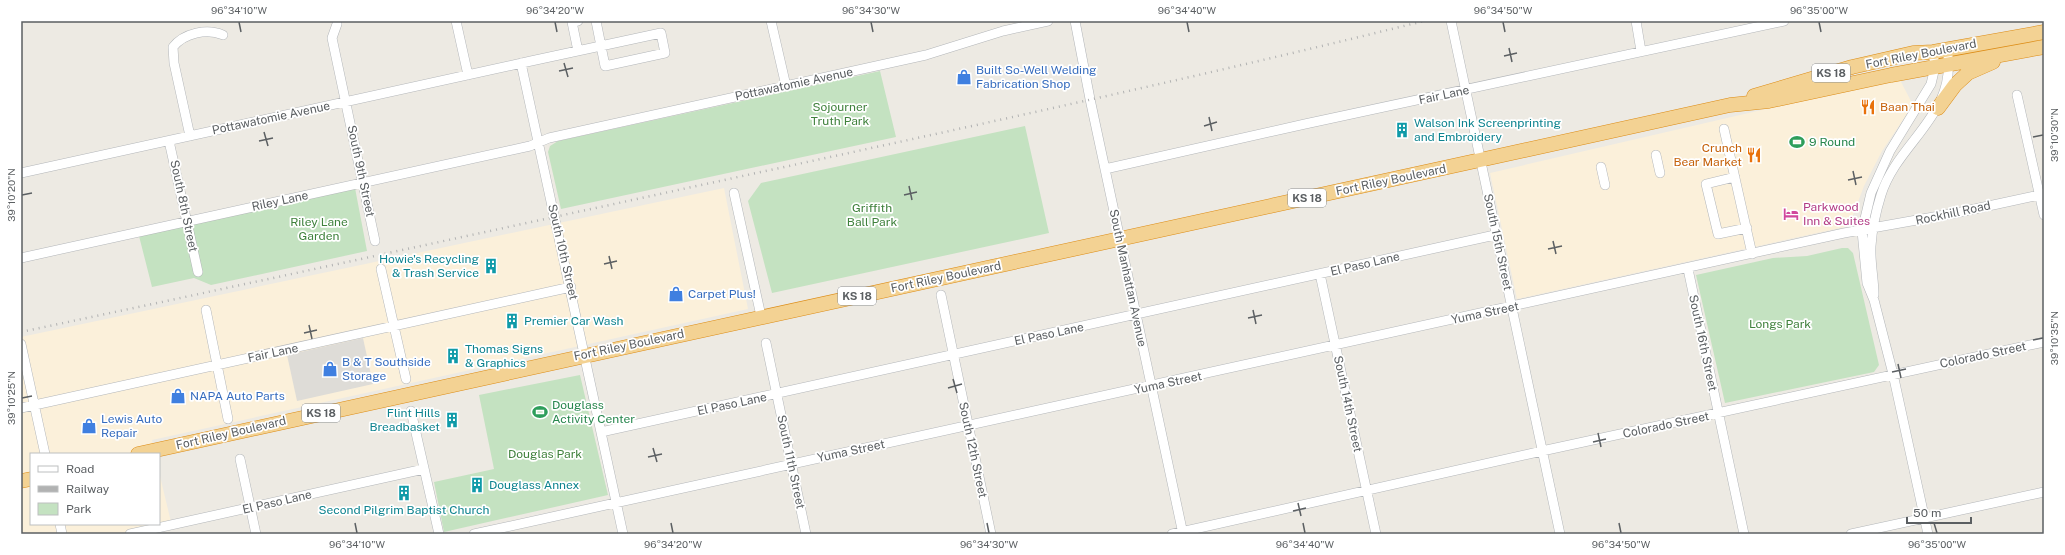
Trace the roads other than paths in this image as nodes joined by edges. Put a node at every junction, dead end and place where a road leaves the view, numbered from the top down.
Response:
1 (456, 21) edge
2 (578, 21) edge
3 (596, 21) edge
4 (771, 21) edge
5 (1048, 21) edge
6 (1075, 21) edge
7 (1451, 21) edge
8 (1636, 21) edge
9 (1784, 21) edge
10 (336, 24) dead end
11 (2044, 32) edge
12 (223, 35) dead end
13 (601, 46) junction
14 (2044, 48) edge
15 (1947, 49) junction
16 (578, 51) junction
17 (1641, 51) junction
18 (1933, 52) junction
19 (2013, 54) junction
20 (521, 63) junction
21 (1950, 65) junction
22 (1935, 67) junction
23 (468, 75) junction
24 (786, 86) junction
25 (1465, 90) junction
26 (2017, 95) dead end
27 (346, 102) junction
28 (1730, 105) junction
29 (1938, 108) junction
30 (1724, 129) dead end
31 (190, 136) junction
32 (169, 141) junction
33 (538, 142) junction
34 (1656, 155) dead end
35 (1480, 160) junction
36 (1601, 167) dead end
37 (1105, 169) junction
38 (1660, 173) dead end
39 (21, 174) edge
40 (1735, 177) junction
41 (363, 183) junction
42 (1605, 185) dead end
43 (734, 193) dead end
44 (2042, 194) edge
45 (2044, 215) edge
46 (187, 222) junction
47 (1746, 228) junction
48 (1874, 229) junction
49 (1862, 231) junction
50 (1496, 235) junction
51 (1119, 239) junction
52 (375, 240) dead end
53 (1752, 254) junction
54 (21, 258) edge
55 (381, 269) dead end
56 (1688, 269) junction
57 (198, 272) dead end
58 (1320, 274) junction
59 (571, 287) junction
60 (941, 295) dead end
61 (1874, 300) junction
62 (1512, 307) junction
63 (206, 310) dead end
64 (1136, 315) junction
65 (761, 316) junction
66 (394, 327) junction
67 (2044, 342) edge
68 (766, 343) dead end
69 (21, 344) edge
70 (1335, 346) junction
71 (586, 355) junction
72 (953, 355) junction
73 (217, 366) junction
74 (1893, 374) junction
75 (406, 379) dead end
76 (1151, 386) junction
77 (777, 395) junction
78 (34, 406) junction
79 (21, 408) edge
80 (412, 411) dead end
81 (1719, 414) junction
82 (228, 419) dead end
83 (968, 427) junction
84 (601, 432) junction
85 (1542, 451) junction
86 (45, 453) edge
87 (143, 453) edge
88 (240, 459) dead end
89 (791, 464) junction
90 (424, 469) junction
91 (1366, 490) junction
92 (2044, 492) edge
93 (617, 503) junction
94 (250, 509) junction
95 (1924, 518) junction
96 (1182, 533) edge
97 (130, 534) edge
98 (256, 534) edge
99 (439, 534) edge
100 (474, 534) edge
101 (623, 534) edge
102 (806, 534) edge
103 (991, 534) edge
104 (1172, 534) edge
105 (1376, 534) edge
106 (1560, 534) edge
107 (1744, 534) edge
108 (1851, 534) edge
109 (1928, 534) edge

1 - 23 street
2 - 16 street
3 - 13 street
4 - 24 street
5 - 24 street, Pottawatomie Avenue
6 - 37 street, South Manhattan Avenue
7 - 25 street, South 15th Street
8 - 17 street
9 - 17 street, Fair Lane
10 - 27 street, South 9th Street
11 - 15 highway, Fort Riley Boulevard / KS 18
12 - 31 street
13 - 13 street
13 - 16 street, Pottawatomie Avenue
14 - 19 highway, Fort Riley Boulevard / KS 18
15 - 18 highway, Fort Riley Boulevard / KS 18
15 - 21 street
16 - 20 street, Pottawatomie Avenue
17 - 25 street, Fair Lane
18 - 22 street
18 - 28 highway, Fort Riley Boulevard / KS 18
19 - 21 highway, Fort Riley Boulevard / KS 18
19 - 29 highway
20 - 23 street, Pottawatomie Avenue
20 - 33 street, South 10th Street
21 - 22 highway, Fort Riley Boulevard / KS 18
21 - 29 street
22 - 28 highway, Fort Riley Boulevard / KS 18
22 - 49 street
23 - 27 street, Pottawatomie Avenue
24 - 33 street, Pottawatomie Avenue
25 - 35 street, South 15th Street
25 - 37 street, Fair Lane
26 - 44 street
27 - 31 street, Pottawatomie Avenue
27 - 41 street, South 9th Street
28 - 35 highway, Fort Riley Boulevard / KS 18
29 - 48 street
30 - 40 street
31 - 32 street, Pottawatomie Avenue
32 - 39 street, Pottawatomie Avenue
32 - 46 street, South 8th Street
33 - 41 street, Riley Lane
33 - 59 street, South 10th Street
34 - 38 street
35 - 50 street, South 15th Street
35 - 51 highway, Fort Riley Boulevard / KS 18
36 - 42 street
37 - 51 street, South Manhattan Avenue
40 - 47 street
40 - 47 street
41 - 46 street, Riley Lane
41 - 52 street, South 9th Street
43 - 65 street
44 - 45 street
44 - 48 street, Rockhill Road
46 - 54 street, Riley Lane
46 - 57 street, South 8th Street
47 - 53 street
48 - 49 street, Rockhill Road
48 - 61 street
49 - 53 street, Yuma Street
49 - 61 street
50 - 58 street, El Paso Lane
50 - 62 street, South 15th Street
51 - 64 street, South Manhattan Avenue
51 - 65 highway, Fort Riley Boulevard / KS 18
53 - 56 street, Yuma Street
55 - 66 street
56 - 62 street, Yuma Street
56 - 81 street, South 16th Street
58 - 64 street, El Paso Lane
58 - 70 street, South 14th Street
59 - 66 street, Fair Lane
59 - 71 street, South 10th Street
60 - 72 street, South 12th Street
61 - 74 street
62 - 70 street, Yuma Street
62 - 85 street, South 15th Street
63 - 73 street
64 - 72 street, El Paso Lane
64 - 76 street, South Manhattan Avenue
65 - 71 highway, Fort Riley Boulevard / KS 18
66 - 73 street, Fair Lane
66 - 75 street
67 - 74 street, Colorado Street
68 - 77 street, South 11th Street
69 - 78 street
70 - 76 street, Yuma Street
70 - 91 street, South 14th Street
71 - 84 street, South 10th Street
71 - 87 highway, Fort Riley Boulevard / KS 18
72 - 77 street, El Paso Lane
72 - 83 street, South 12th Street
73 - 78 street, Fair Lane
73 - 82 street
74 - 81 street, Colorado Street
74 - 95 street
76 - 83 street, Yuma Street
76 - 96 street, South Manhattan Avenue
77 - 84 street, El Paso Lane
77 - 89 street, South 11th Street
78 - 79 street, Fair Lane
78 - 86 street
80 - 90 street
81 - 85 street, Colorado Street
81 - 107 street, South 16th Street
83 - 89 street, Yuma Street
83 - 103 street, South 12th Street
84 - 93 street, South 10th Street
85 - 91 street, Colorado Street
85 - 106 street, South 15th Street
88 - 94 street
89 - 93 street, Yuma Street
89 - 102 street, South 11th Street
90 - 94 street, El Paso Lane
90 - 99 street
91 - 96 street, Colorado Street
91 - 105 street, South 14th Street
92 - 95 street
93 - 100 street, Yuma Street
93 - 101 street, South 10th Street
94 - 97 street, El Paso Lane
94 - 98 street
95 - 108 street
95 - 109 street
96 - 104 street, Colorado Street

